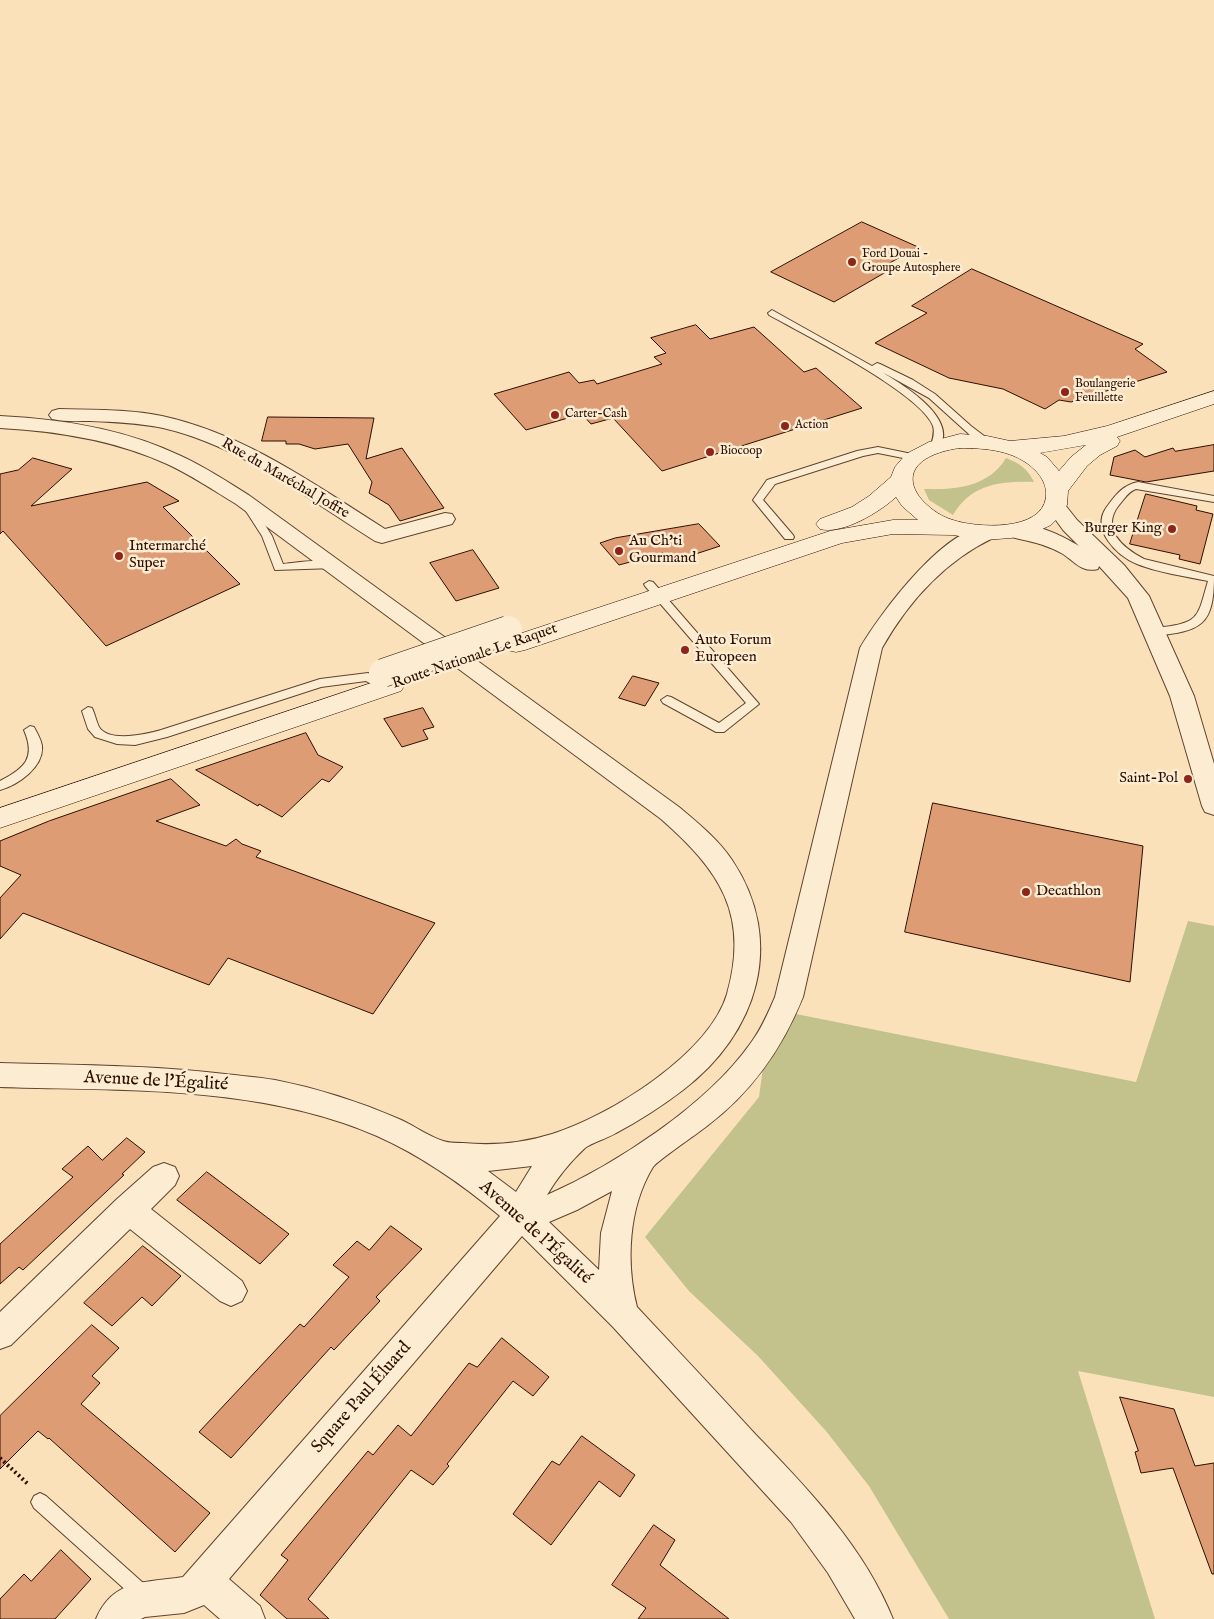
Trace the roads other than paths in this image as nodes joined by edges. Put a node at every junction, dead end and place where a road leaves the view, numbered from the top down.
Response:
1 (772, 313) dead end
2 (820, 340) junction
3 (1214, 397) edge
4 (1214, 406) edge
5 (0, 414) edge
6 (0, 422) edge
7 (996, 444) junction
8 (936, 446) junction
9 (913, 458) junction
10 (902, 478) junction
11 (1056, 498) junction
12 (1214, 499) edge
13 (243, 500) junction
14 (445, 519) dead end
15 (956, 528) junction
16 (1014, 531) junction
17 (986, 533) junction
18 (789, 537) junction
19 (332, 566) junction
20 (1214, 580) edge
21 (654, 589) junction
22 (1154, 632) junction
23 (382, 681) junction
24 (667, 700) dead end
25 (88, 712) dead end
26 (30, 730) dead end
27 (0, 786) edge
28 (0, 800) edge
29 (1214, 806) edge
30 (0, 818) edge
31 (0, 1075) edge
32 (580, 1136) junction
33 (437, 1153) junction
34 (643, 1156) junction
35 (164, 1176) dead end
36 (128, 1209) junction
37 (521, 1215) junction
38 (231, 1291) dead end
39 (624, 1316) junction
40 (0, 1334) edge
41 (40, 1502) road end
42 (204, 1581) junction
43 (147, 1598) junction
44 (238, 1616) edge
45 (114, 1619) edge
46 (875, 1619) edge

1 - 2 lane
2 - 7 lane
2 - 8 lane
3 - 7 main road
4 - 11 main road
5 - 14 street, Rue du Maréchal Joffre
6 - 13 street
7 - 8 main road
7 - 11 main road
8 - 9 main road
9 - 10 main road
9 - 18 lane
10 - 15 main road
10 - 18 main road, Route Nationale Le Raquet
11 - 16 main road
11 - 22 street
12 - 20 lane
13 - 19 street
13 - 19 lane
15 - 17 main road
15 - 21 main road, Route Nationale Le Raquet
16 - 17 main road
16 - 22 street
17 - 34 street
18 - 21 main road, Route Nationale Le Raquet
19 - 32 street
20 - 22 lane
21 - 23 main road, Route Nationale Le Raquet
21 - 24 lane
22 - 29 street
23 - 25 lane
23 - 28 main road, Route Nationale Le Raquet
23 - 30 main road, Route Nationale Le Raquet
26 - 27 lane
31 - 33 street, Avenue de l'Égalité
32 - 33 street
32 - 37 street, Square Paul Éluard
33 - 37 street, Avenue de l'Égalité
34 - 37 street
34 - 39 street
35 - 36 street
36 - 38 street
36 - 40 street
37 - 39 street, Avenue de l'Égalité
37 - 42 street, Square Paul Éluard
39 - 46 street, Avenue de l'Égalité
41 - 43 lane
42 - 43 street, Square Paul Éluard
42 - 44 street
43 - 45 street, Square Paul Éluard

